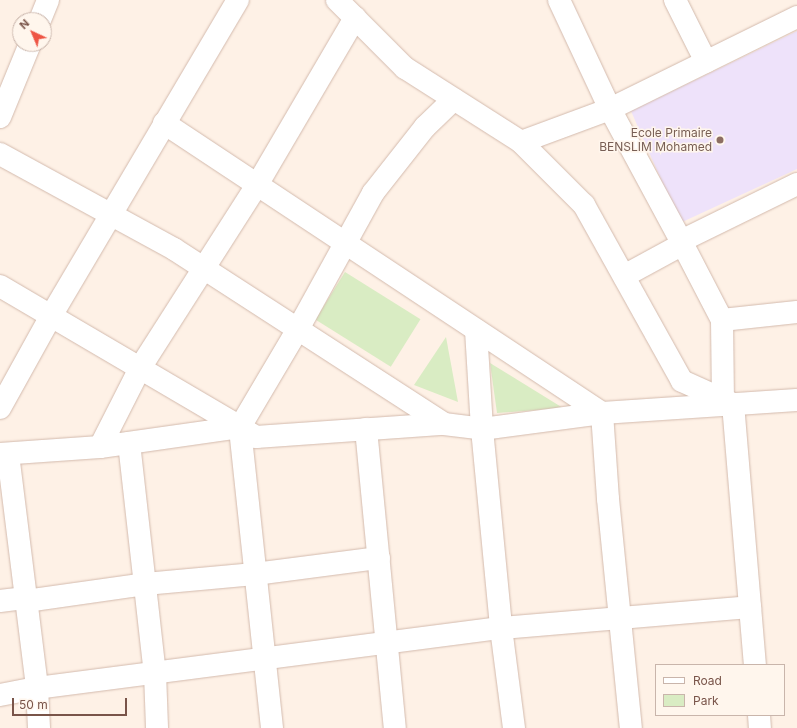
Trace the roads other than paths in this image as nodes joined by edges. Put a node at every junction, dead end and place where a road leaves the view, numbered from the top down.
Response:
1 (48, 0) edge
2 (238, 0) edge
3 (337, 0) edge
4 (559, 0) edge
5 (675, 0) edge
6 (43, 12) edge
7 (797, 17) edge
8 (355, 18) junction
9 (27, 52) edge
10 (706, 62) junction
11 (454, 99) junction
12 (610, 109) junction
13 (0, 117) edge
14 (164, 123) junction
15 (521, 142) junction
16 (0, 154) edge
17 (257, 184) junction
18 (797, 184) edge
19 (112, 215) junction
20 (682, 243) junction
21 (346, 244) junction
22 (204, 268) junction
23 (624, 276) junction
24 (0, 286) edge
25 (797, 312) edge
26 (51, 316) junction
27 (722, 320) junction
28 (298, 329) junction
29 (476, 330) junction
30 (140, 368) junction
31 (797, 400) edge
32 (728, 402) junction
33 (0, 408) edge
34 (602, 413) junction
35 (444, 424) junction
36 (240, 427) junction
37 (366, 429) junction
38 (482, 429) junction
39 (129, 443) junction
40 (100, 447) junction
41 (4, 454) edge
42 (379, 558) junction
43 (255, 574) junction
44 (145, 584) junction
45 (26, 599) junction
46 (0, 601) edge
47 (750, 607) junction
48 (620, 618) junction
49 (501, 628) junction
50 (387, 642) junction
51 (264, 658) junction
52 (755, 664) edge
53 (155, 673) junction
54 (37, 688) junction
55 (0, 695) edge
56 (759, 716) edge
57 (39, 728) edge
58 (157, 728) edge
59 (272, 728) edge
60 (394, 728) edge
61 (514, 728) edge
62 (630, 728) edge
63 (760, 728) edge

1 - 6 street
2 - 14 street
3 - 8 street
4 - 12 street
5 - 10 street
7 - 10 street
8 - 11 street
8 - 17 street
9 - 13 street
10 - 12 street
11 - 15 street
11 - 21 street
12 - 15 street
12 - 20 street
14 - 17 street
14 - 19 street
15 - 23 street
16 - 19 street
17 - 21 street
17 - 22 street
18 - 20 street
19 - 22 street
19 - 26 street
20 - 23 street
20 - 27 street
21 - 28 street
21 - 29 street
22 - 28 street
22 - 30 street
23 - 32 street
24 - 26 street
25 - 27 street
26 - 30 street
26 - 33 street
27 - 32 street
28 - 35 street
28 - 36 street
29 - 34 street
29 - 38 street
30 - 36 street
30 - 40 street
31 - 32 street
32 - 34 street
32 - 47 street
34 - 38 street
34 - 48 street
35 - 37 street
35 - 38 street
36 - 37 street
36 - 39 street
36 - 43 street
37 - 42 street
38 - 49 street
39 - 40 street
39 - 44 street
40 - 41 street
41 - 45 street
42 - 43 street
42 - 50 street
43 - 44 street
43 - 51 street
44 - 45 street
44 - 53 street
45 - 46 street
45 - 54 street
47 - 48 street
47 - 52 street
48 - 49 street
48 - 62 street
49 - 50 street
49 - 61 street
50 - 51 street
50 - 60 street
51 - 53 street
51 - 59 street
53 - 54 street
53 - 58 street
54 - 55 street
54 - 57 street
56 - 63 street

